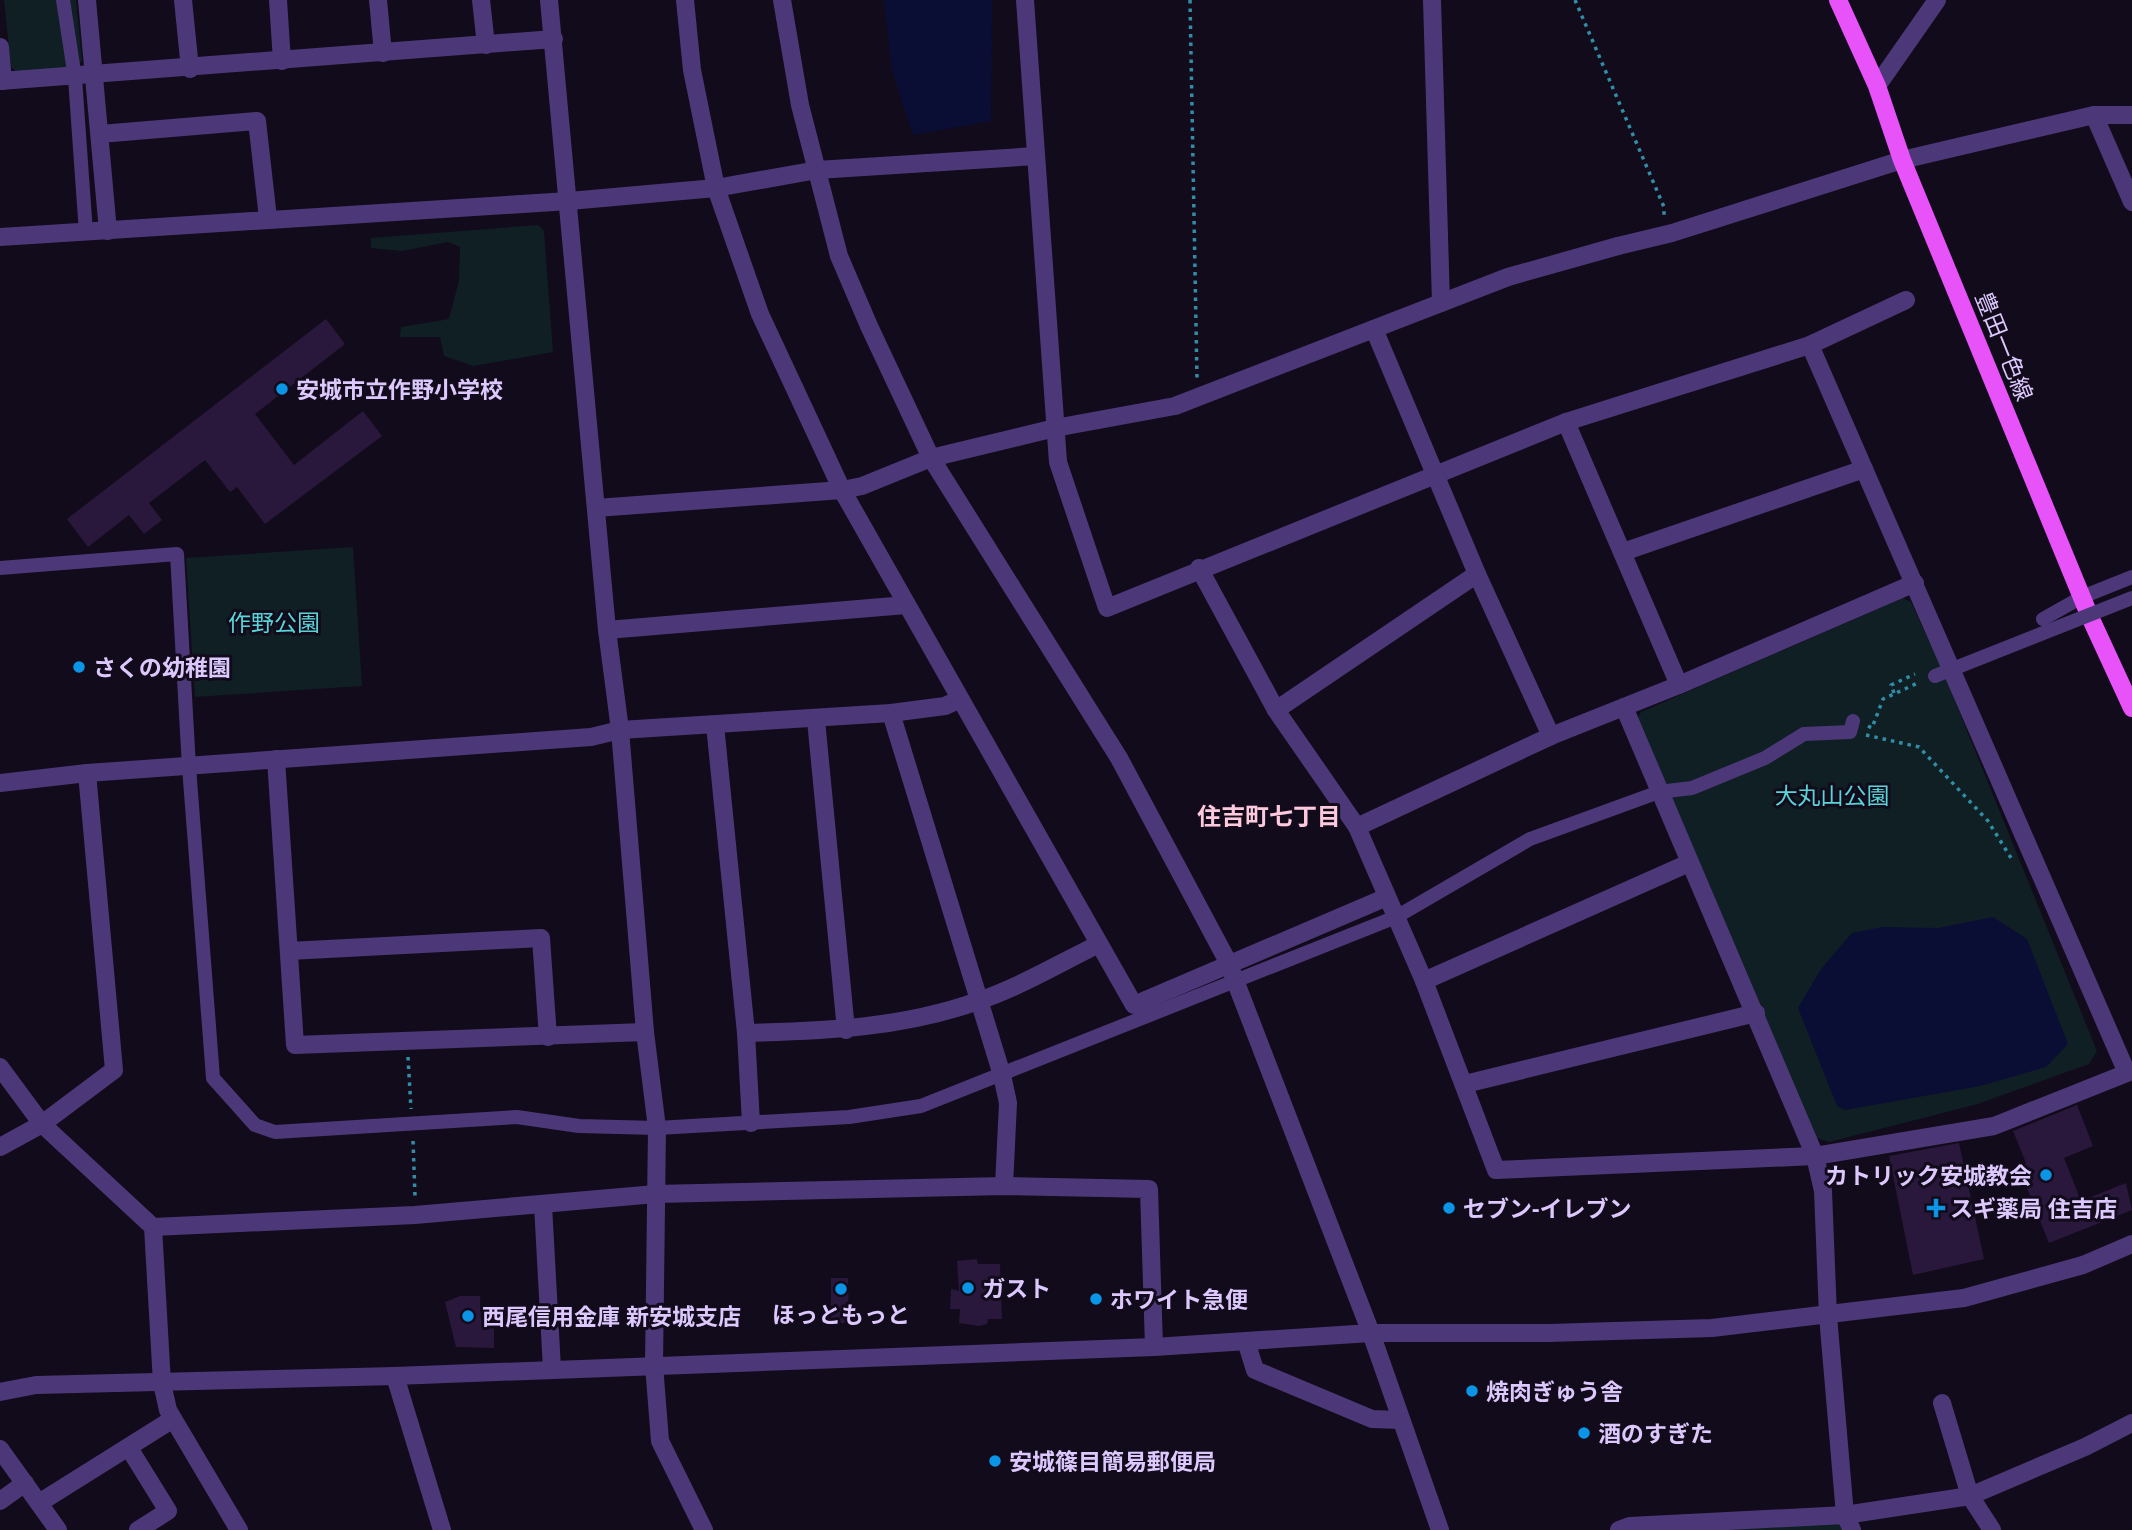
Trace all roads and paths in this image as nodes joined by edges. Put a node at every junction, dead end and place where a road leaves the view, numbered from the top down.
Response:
1 (63, 0) edge
2 (87, 0) edge
3 (183, 0) edge
4 (278, 0) edge
5 (378, 0) edge
6 (481, 0) edge
7 (549, 0) edge
8 (685, 0) edge
9 (782, 0) edge
10 (1025, 0) edge
11 (1190, 0) edge
12 (1432, 0) edge
13 (1575, 0) edge
14 (1838, 0) edge
15 (1937, 0) edge
16 (554, 39) junction
17 (486, 45) junction
18 (0, 47) edge
19 (383, 53) junction
20 (282, 61) junction
21 (190, 69) junction
22 (95, 77) junction
23 (75, 78) junction
24 (1, 81) edge
25 (1877, 86) junction
26 (2094, 115) junction
27 (2132, 115) edge
28 (100, 134) junction
29 (1036, 156) junction
30 (1902, 160) junction
31 (817, 170) junction
32 (716, 188) junction
33 (569, 201) junction
34 (2132, 202) edge
35 (268, 218) junction
36 (108, 232) junction
37 (86, 233) junction
38 (1663, 234) junction
39 (0, 237) edge
40 (1906, 300) dead end
41 (1441, 303) junction
42 (1374, 330) junction
43 (1810, 345) junction
44 (1198, 398) junction
45 (1566, 422) junction
46 (1055, 428) junction
47 (931, 458) junction
48 (1864, 469) junction
49 (1436, 473) junction
50 (842, 490) junction
51 (596, 508) junction
52 (1623, 552) junction
53 (1199, 568) junction
54 (0, 569) edge
55 (1477, 574) junction
56 (2132, 577) edge
57 (1915, 583) junction
58 (2082, 597) junction
59 (2132, 598) edge
60 (906, 605) junction
61 (2043, 619) dead end
62 (607, 630) junction
63 (1915, 674) dead end
64 (1936, 676) joint
65 (1679, 685) junction
66 (1894, 693) junction
67 (960, 699) junction
68 (1624, 707) junction
69 (2132, 708) edge
70 (1276, 710) junction
71 (891, 713) junction
72 (816, 720) junction
73 (715, 725) junction
74 (1852, 726) junction
75 (620, 730) junction
76 (1551, 736) junction
77 (276, 759) junction
78 (189, 767) junction
79 (87, 773) junction
80 (0, 783) edge
81 (1659, 792) junction
82 (1357, 827) junction
83 (1689, 863) junction
84 (2017, 867) dead end
85 (1387, 897) junction
86 (1395, 917) junction
87 (1099, 944) junction
88 (289, 951) junction
89 (1228, 962) junction
90 (1424, 981) junction
91 (1234, 984) junction
92 (979, 1001) junction
93 (1756, 1013) junction
94 (846, 1030) junction
95 (645, 1032) junction
96 (746, 1033) junction
97 (548, 1037) junction
98 (0, 1068) edge
99 (1002, 1075) junction
100 (1465, 1084) junction
101 (751, 1123) junction
102 (42, 1124) junction
103 (657, 1128) junction
104 (0, 1147) edge
105 (1815, 1156) junction
106 (1004, 1186) junction
107 (656, 1194) junction
108 (543, 1205) junction
109 (153, 1227) junction
110 (2132, 1244) edge
111 (1828, 1315) junction
112 (1371, 1333) junction
113 (1246, 1341) junction
114 (1154, 1347) junction
115 (654, 1365) junction
116 (552, 1369) junction
117 (395, 1376) junction
118 (162, 1384) junction
119 (0, 1392) edge
120 (1942, 1403) dead end
121 (173, 1419) junction
122 (1401, 1420) junction
123 (2132, 1423) edge
124 (129, 1448) junction
125 (0, 1449) edge
126 (25, 1483) junction
127 (1970, 1496) junction
128 (0, 1501) edge
129 (38, 1503) junction
130 (1849, 1522) edge
131 (1715, 1527) edge
132 (698, 1528) edge
133 (58, 1530) edge
134 (138, 1530) edge
135 (239, 1530) edge
136 (442, 1530) edge
137 (1440, 1530) edge
138 (1619, 1530) edge
139 (1992, 1530) edge

1 - 23 street
2 - 22 street
3 - 21 street
4 - 20 street
5 - 19 street
6 - 17 street
7 - 16 street
8 - 32 street
9 - 31 street
10 - 29 street
11 - 44 path
12 - 41 street
13 - 38 path
14 - 25 main road, 豊田一色線
15 - 25 street
16 - 17 street
16 - 33 street
17 - 19 street
18 - 24 street
19 - 20 street
20 - 21 street
21 - 22 street
22 - 23 street
22 - 28 street
23 - 24 street
23 - 37 street
25 - 30 main road, 豊田一色線
26 - 27 street
26 - 30 street
26 - 34 street
28 - 35 street
28 - 36 street
29 - 31 street
29 - 46 street
30 - 38 street
30 - 58 main road, 豊田一色線
31 - 32 street
31 - 47 street
32 - 33 street
32 - 50 street
33 - 35 street
33 - 51 street
35 - 36 street
36 - 37 street
37 - 39 street
38 - 41 street
40 - 43 street
41 - 42 street
42 - 44 street
42 - 49 street
43 - 45 street
43 - 48 street
44 - 46 street
45 - 49 street
45 - 52 street
46 - 47 street
46 - 53 street
47 - 50 street
47 - 89 street
48 - 52 street
48 - 57 street
49 - 53 street
49 - 55 street
50 - 51 street
50 - 60 street
51 - 62 street
52 - 65 street
53 - 70 street
54 - 78 street
55 - 70 street
55 - 76 street
56 - 58 street
57 - 65 street
57 - 105 street
58 - 61 street
58 - 69 main road, 豊田一色線
59 - 64 street, bridge
60 - 62 street
60 - 67 street
62 - 75 street
63 - 66 path
64 - 66 path
65 - 68 street
66 - 74 path
67 - 71 street
67 - 87 street
68 - 76 street
68 - 81 street
70 - 82 street
71 - 72 street
71 - 92 street
72 - 73 street
72 - 94 street
73 - 75 street
73 - 96 street
74 - 81 street
74 - 84 path
75 - 77 street
75 - 95 street
76 - 82 street
77 - 78 street
77 - 88 street
78 - 79 street
78 - 103 street
79 - 80 street
79 - 102 street
81 - 83 street
81 - 86 street
82 - 85 street
83 - 90 street
83 - 93 street
85 - 86 street
85 - 89 street
86 - 90 street
86 - 91 street
87 - 89 street
87 - 92 street
88 - 97 street
88 - 97 street
89 - 91 street
90 - 100 street
91 - 99 street
91 - 112 street
92 - 94 street
92 - 99 street
93 - 100 street
93 - 105 street
94 - 96 street
95 - 97 street
95 - 103 street
96 - 101 street
98 - 102 street
99 - 101 street
99 - 106 street
100 - 105 street
101 - 103 street
102 - 104 street
102 - 109 street
103 - 107 street
105 - 111 street
106 - 107 street
106 - 114 street
107 - 108 street
107 - 115 street
108 - 109 street
108 - 116 street
109 - 118 street
110 - 111 street
111 - 112 street
111 - 130 street
112 - 113 street
112 - 122 street
113 - 114 street
113 - 122 street
114 - 115 street
115 - 116 street
115 - 132 street
116 - 117 street
117 - 118 street
117 - 136 street
118 - 119 street
118 - 121 street
120 - 127 street
121 - 124 street
121 - 135 street
122 - 137 street
123 - 127 street
124 - 129 street
124 - 134 street
125 - 126 street
126 - 128 street
126 - 129 street
127 - 130 street
127 - 139 street
129 - 133 street
130 - 131 street
131 - 138 street

